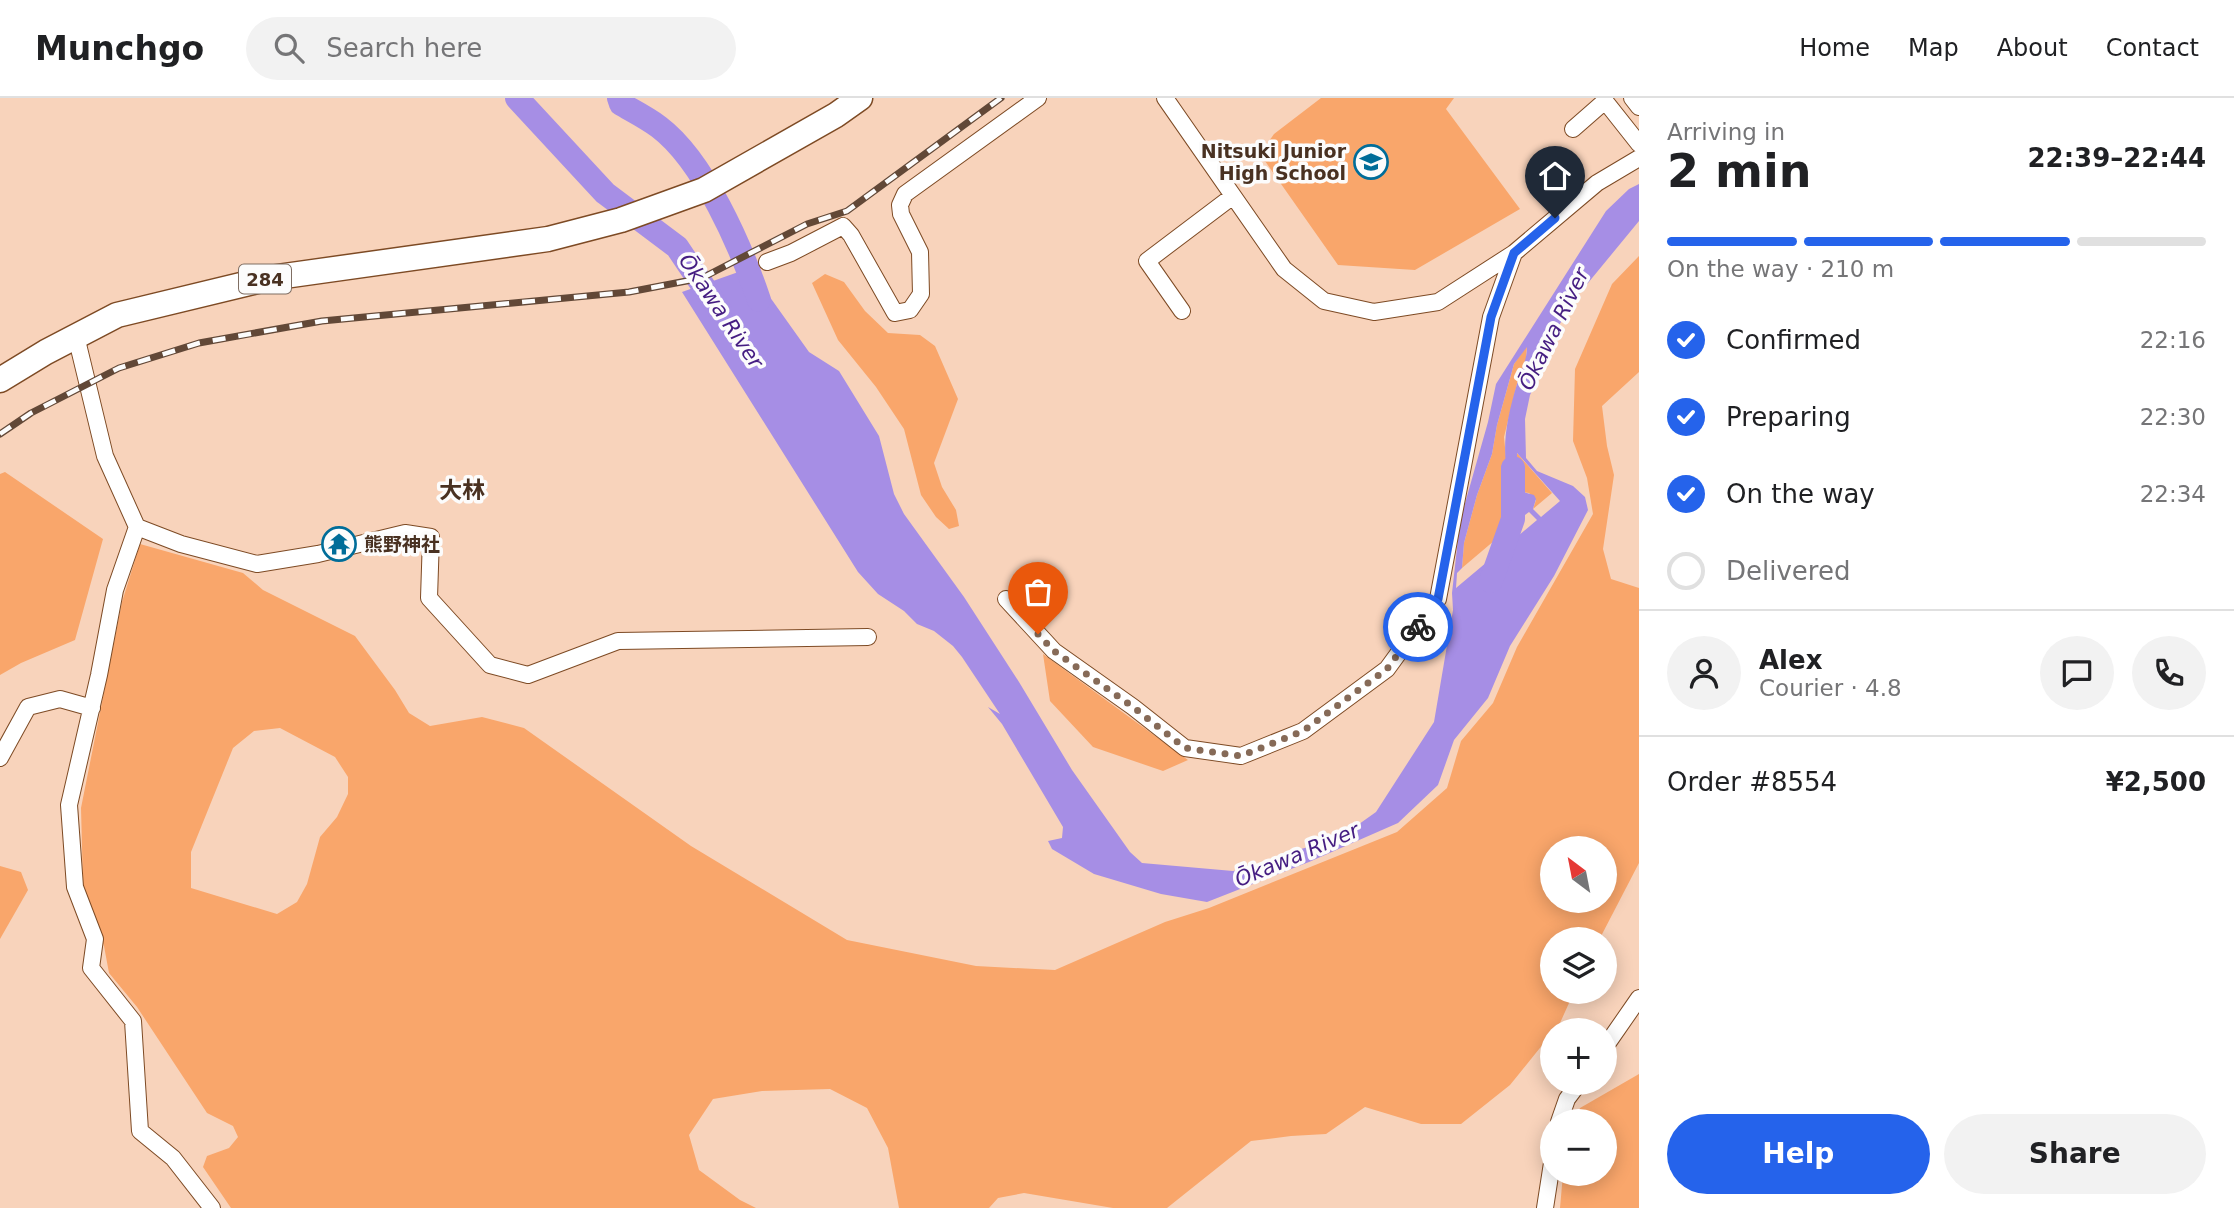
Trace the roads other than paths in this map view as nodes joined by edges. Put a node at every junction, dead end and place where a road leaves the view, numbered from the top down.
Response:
1 (860, 98) edge
2 (1038, 98) edge
3 (1165, 98) edge
4 (1632, 98) edge
5 (1639, 107) edge
6 (1573, 129) dead end
7 (1639, 144) edge
8 (1639, 158) edge
9 (1233, 196) junction
10 (1514, 253) junction
11 (766, 262) dead end
12 (1182, 311) dead end
13 (76, 336) junction
14 (0, 380) edge
15 (137, 527) junction
16 (1006, 599) dead end
17 (868, 637) dead end
18 (92, 708) junction
19 (0, 758) edge
20 (1639, 998) edge
21 (1617, 1030) edge
22 (1548, 1186) edge
23 (212, 1208) edge
24 (1545, 1208) edge

1 - 13 highway, 284
2 - 11 street
3 - 9 street
4 - 5 street
6 - 7 street
8 - 10 street
9 - 10 street
9 - 12 street
10 - 16 street
13 - 14 highway, 284
13 - 15 street
15 - 17 street
15 - 18 street
18 - 19 street
18 - 23 street
20 - 21 street
22 - 24 street

